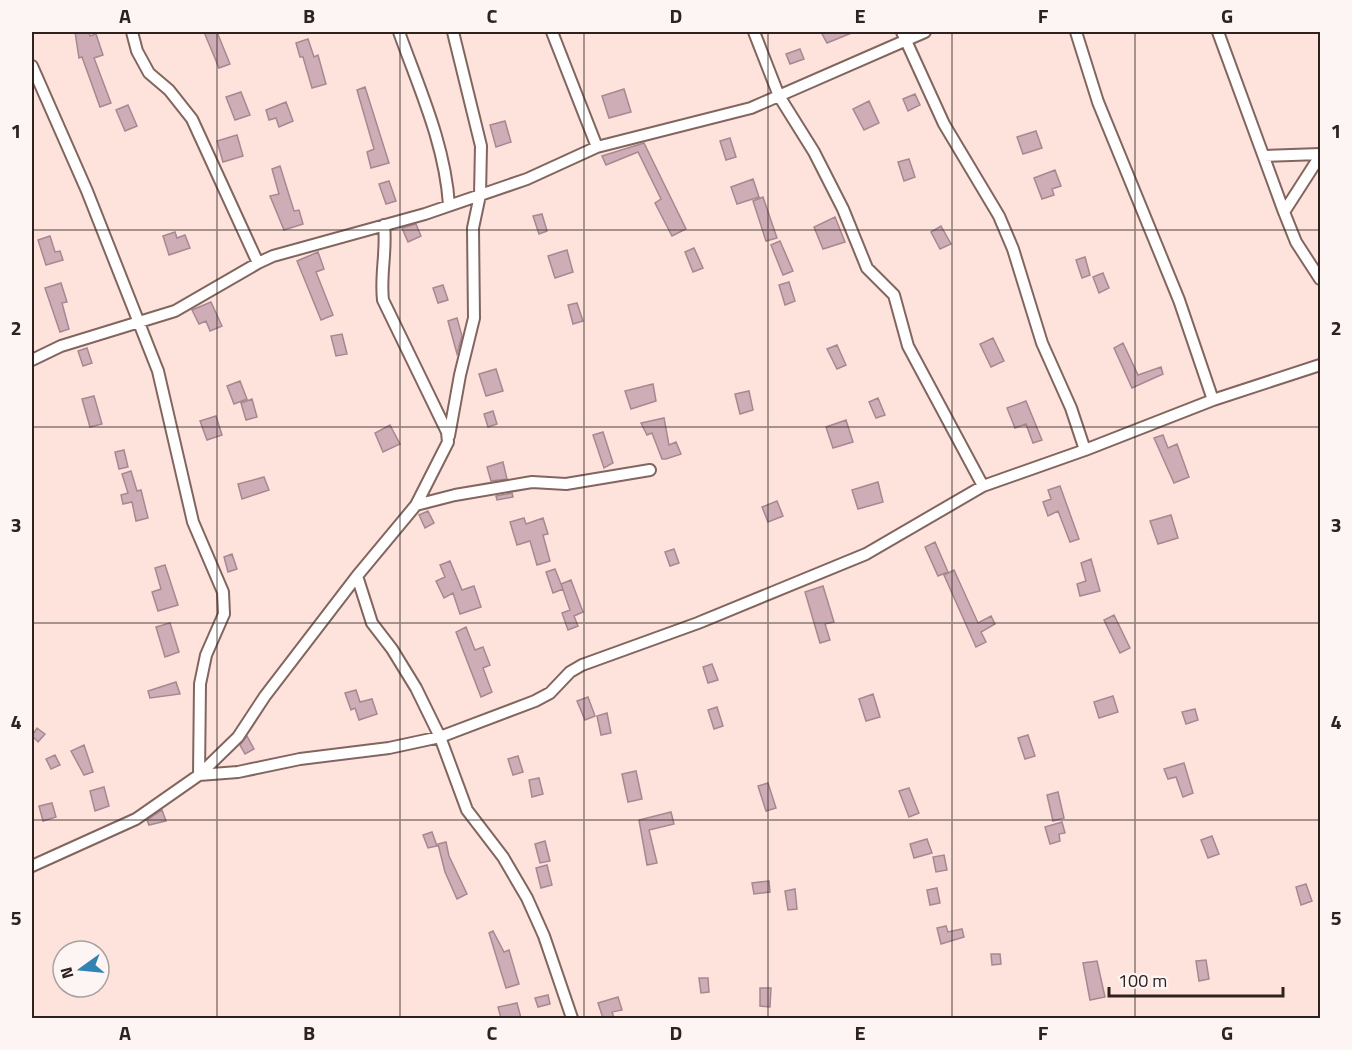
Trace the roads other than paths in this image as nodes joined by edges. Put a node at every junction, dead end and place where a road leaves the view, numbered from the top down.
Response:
1 (132, 32) edge
2 (399, 32) edge
3 (453, 32) edge
4 (552, 32) edge
5 (754, 32) edge
6 (925, 32) edge
7 (1076, 32) edge
8 (1218, 32) edge
9 (904, 36) edge
10 (32, 66) edge
11 (34, 76) edge
12 (779, 96) junction
13 (597, 147) junction
14 (1320, 155) edge
15 (1264, 156) junction
16 (480, 195) junction
17 (449, 205) junction
18 (1284, 212) junction
19 (384, 225) junction
20 (258, 263) junction
21 (1320, 279) edge
22 (140, 323) junction
23 (32, 360) edge
24 (1320, 365) edge
25 (1213, 400) junction
26 (448, 442) junction
27 (1085, 450) junction
28 (650, 470) dead end
29 (983, 486) junction
30 (416, 505) junction
31 (357, 576) junction
32 (440, 737) junction
33 (199, 775) junction
34 (32, 866) edge
35 (572, 1018) edge

1 - 20 street
2 - 17 street
3 - 16 street
4 - 13 street
5 - 12 street
6 - 9 street
7 - 25 street
8 - 15 street
9 - 12 street
9 - 27 street
10 - 11 street
11 - 22 street
12 - 13 street
12 - 29 street
13 - 16 street
14 - 15 street
14 - 18 street
15 - 18 street
16 - 17 street
16 - 26 street
17 - 19 street
18 - 21 street
19 - 20 street
19 - 26 street
20 - 22 street
22 - 23 street
22 - 33 street
24 - 25 street
25 - 27 street
26 - 30 street
27 - 29 street
28 - 30 street
29 - 32 street
30 - 31 street
31 - 32 street
31 - 33 street
32 - 33 street
32 - 35 street
33 - 34 street

